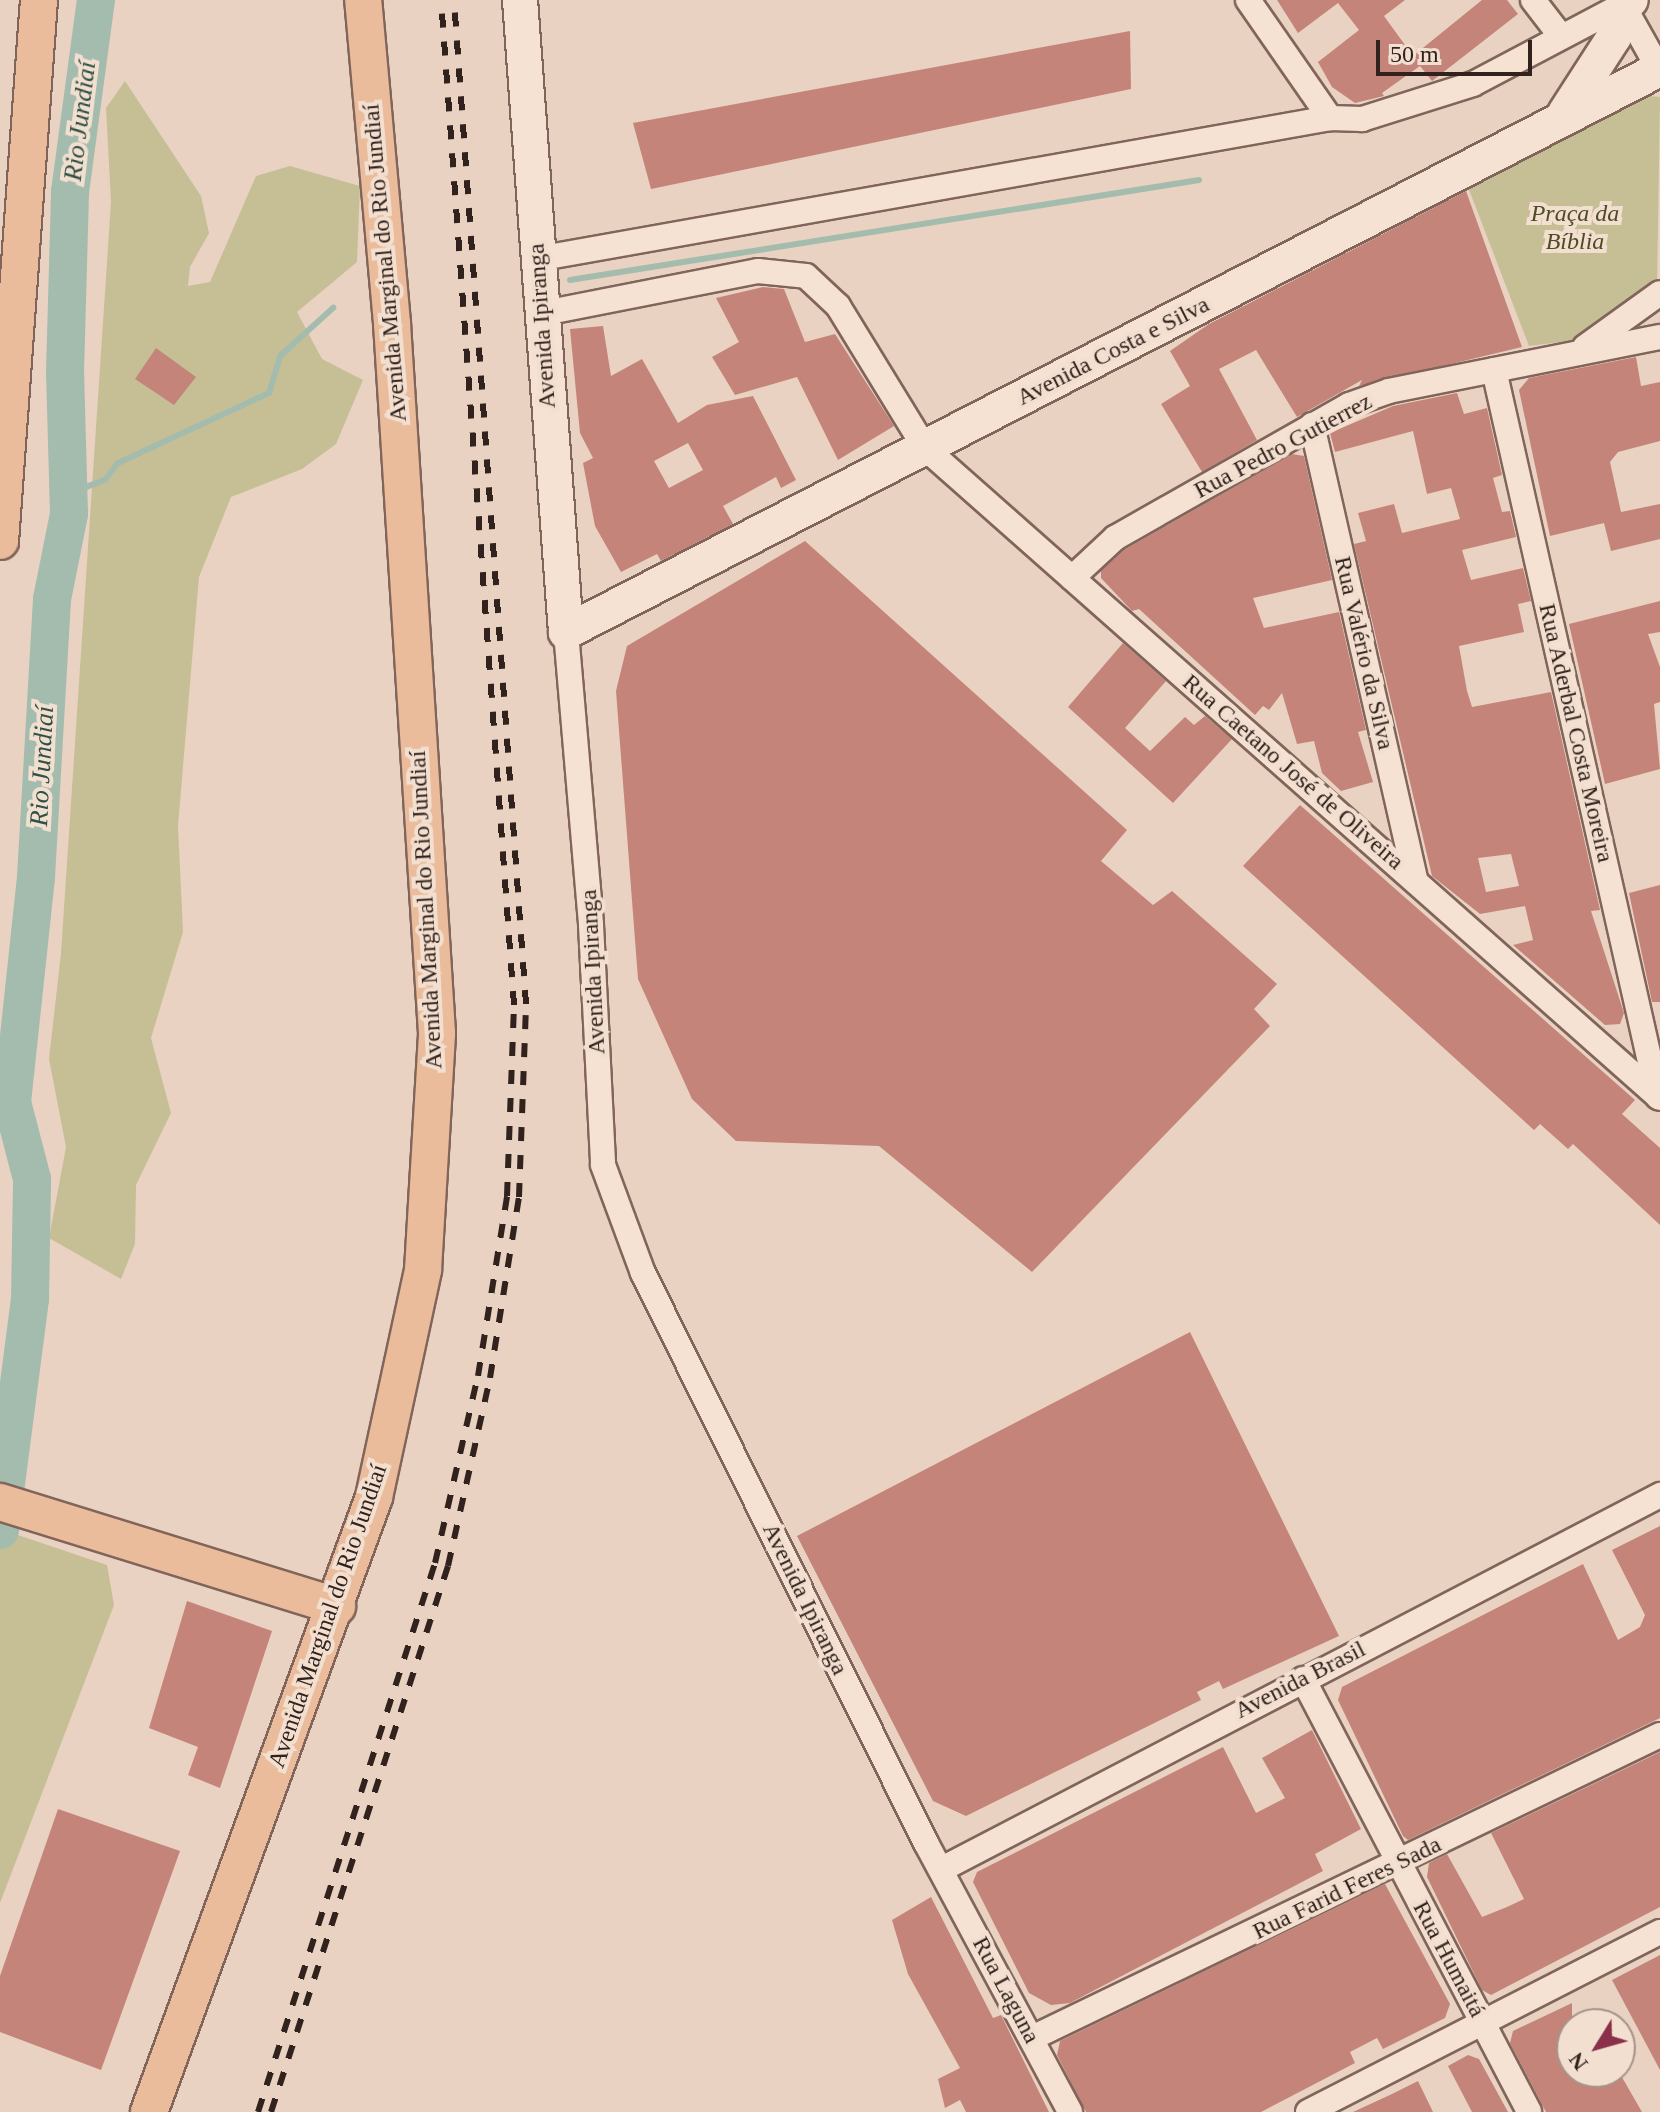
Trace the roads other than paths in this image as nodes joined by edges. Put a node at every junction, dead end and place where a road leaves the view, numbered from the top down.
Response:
1 (39, 0) edge
2 (363, 0) edge
3 (520, 0) edge
4 (1248, 0) edge
5 (1533, 0) edge
6 (1627, 2) edge
7 (1560, 35) junction
8 (1660, 70) edge
9 (1330, 118) junction
10 (1560, 120) junction
11 (538, 264) junction
12 (1660, 293) edge
13 (539, 309) junction
14 (1660, 337) edge
15 (1576, 354) junction
16 (1494, 370) junction
17 (1312, 425) junction
18 (925, 448) junction
19 (3, 484) edge
20 (0, 541) edge
21 (1072, 578) junction
22 (566, 632) junction
23 (1416, 881) junction
24 (1659, 1098) edge
25 (1660, 1495) edge
26 (17, 1506) edge
27 (337, 1606) junction
28 (1303, 1679) junction
29 (1660, 1735) edge
30 (1398, 1864) junction
31 (942, 1869) junction
32 (1660, 1932) edge
33 (1483, 2022) junction
34 (1032, 2038) junction
35 (149, 2112) edge
36 (1070, 2112) edge
37 (1308, 2112) edge
38 (1529, 2112) edge

1 - 19 main road
2 - 27 main road, Avenida Marginal do Rio Jundiaí
3 - 11 main road, Avenida Ipiranga
4 - 9 street
5 - 7 street
6 - 7 street
6 - 8 street
6 - 10 main road
7 - 9 street
8 - 10 main road, Avenida Costa e Silva
9 - 11 street
10 - 18 main road, Avenida Costa e Silva
11 - 13 main road, Avenida Ipiranga
12 - 15 street
13 - 18 street, Rua Caetano José de Oliveira
13 - 22 main road, Avenida Ipiranga
14 - 15 street, Rua Pedro Gutierrez
15 - 16 street, Rua Pedro Gutierrez
16 - 17 street, Rua Pedro Gutierrez
16 - 24 street, Rua Aderbal Costa Moreira
17 - 21 street, Rua Pedro Gutierrez
17 - 23 street, Rua Valério da Silva
18 - 21 street, Rua Caetano José de Oliveira
18 - 22 main road, Avenida Costa e Silva
19 - 20 main road
21 - 23 street, Rua Caetano José de Oliveira
22 - 31 street, Avenida Ipiranga
23 - 24 street, Rua Caetano José de Oliveira
25 - 28 street, Avenida Brasil
26 - 27 main road
27 - 35 main road, Avenida Marginal do Rio Jundiaí
28 - 30 street, Rua Humaitá
28 - 31 street, Avenida Brasil
29 - 30 street, Rua Farid Feres Sada
30 - 33 street, Rua Humaitá
30 - 34 street, Rua Farid Feres Sada
31 - 34 street, Rua Laguna
32 - 33 street
33 - 37 street
33 - 38 street, Rua Humaitá
34 - 36 street, Rua Laguna

